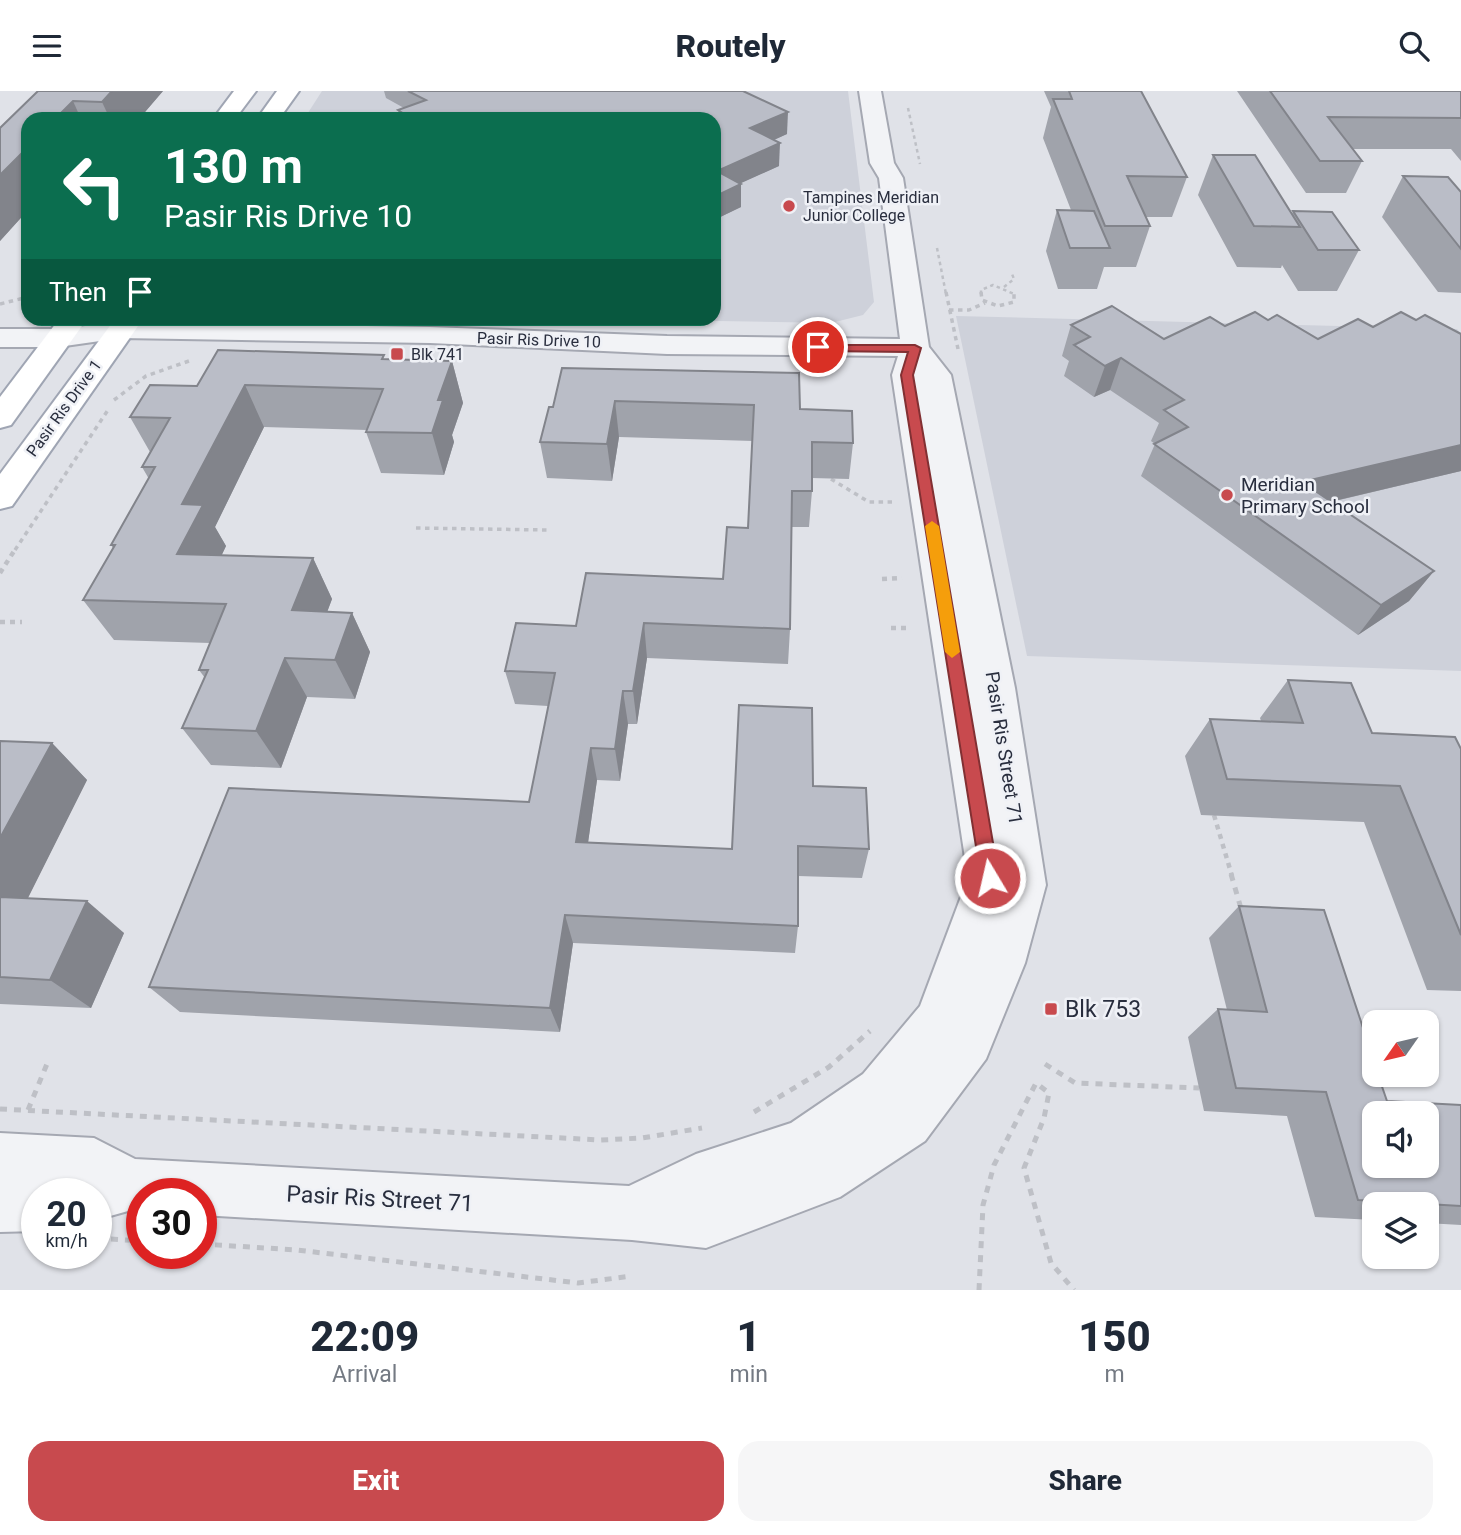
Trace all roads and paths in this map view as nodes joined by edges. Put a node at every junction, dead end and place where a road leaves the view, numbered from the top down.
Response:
1 (245, 91) edge
2 (288, 91) edge
3 (870, 91) edge
4 (885, 91) edge
5 (906, 103) dead end
6 (229, 112) edge
7 (273, 112) edge
8 (921, 165) dead end
9 (891, 178) junction
10 (936, 244) dead end
11 (1012, 274) dead end
12 (1004, 287) junction
13 (21, 299) edge
14 (986, 302) junction
15 (0, 304) edge
16 (949, 310) junction
17 (0, 314) edge
18 (21, 314) edge
19 (95, 326) edge
20 (124, 326) edge
21 (180, 326) edge
22 (65, 328) edge
23 (0, 338) edge
24 (915, 348) junction
25 (961, 362) dead end
26 (146, 376) dead end
27 (0, 418) edge
28 (831, 479) edge
29 (0, 498) edge
30 (894, 502) dead end
31 (416, 528) dead end
32 (548, 530) dead end
33 (0, 573) edge
34 (0, 622) edge
35 (22, 622) dead end
36 (1214, 815) dead end
37 (1243, 915) edge
38 (879, 1022) dead end
39 (49, 1059) dead end
40 (1045, 1064) dead end
41 (1199, 1088) dead end
42 (32, 1098) dead end
43 (0, 1109) edge
44 (748, 1115) dead end
45 (713, 1125) dead end
46 (0, 1159) edge
47 (100, 1178) edge
48 (21, 1204) edge
49 (0, 1205) edge
50 (112, 1206) edge
51 (112, 1207) edge
52 (126, 1223) edge
53 (217, 1245) edge
54 (632, 1276) dead end
55 (979, 1290) edge
56 (1074, 1290) edge

1 - 6 main road
2 - 7 main road
3 - 9 street, Pasir Ris Street 71
4 - 9 street, Pasir Ris Street 71
5 - 8 path
9 - 24 street, Pasir Ris Street 71
10 - 16 path
11 - 12 path
12 - 14 path
12 - 14 path
13 - 15 path
14 - 16 path
16 - 25 path
17 - 18 street
19 - 22 street, Pasir Ris Drive 10
20 - 29 main road, Pasir Ris Drive 1
21 - 24 street, Pasir Ris Drive 10
22 - 23 street, Pasir Ris Drive 10
22 - 27 main road
24 - 50 street, Pasir Ris Street 71
26 - 33 path
28 - 30 path
31 - 32 path
34 - 35 path
36 - 37 path
38 - 44 path
39 - 42 path
40 - 41 path
43 - 45 path
46 - 47 street, Pasir Ris Street 71
48 - 49 street
51 - 52 path
53 - 54 path
55 - 56 path

